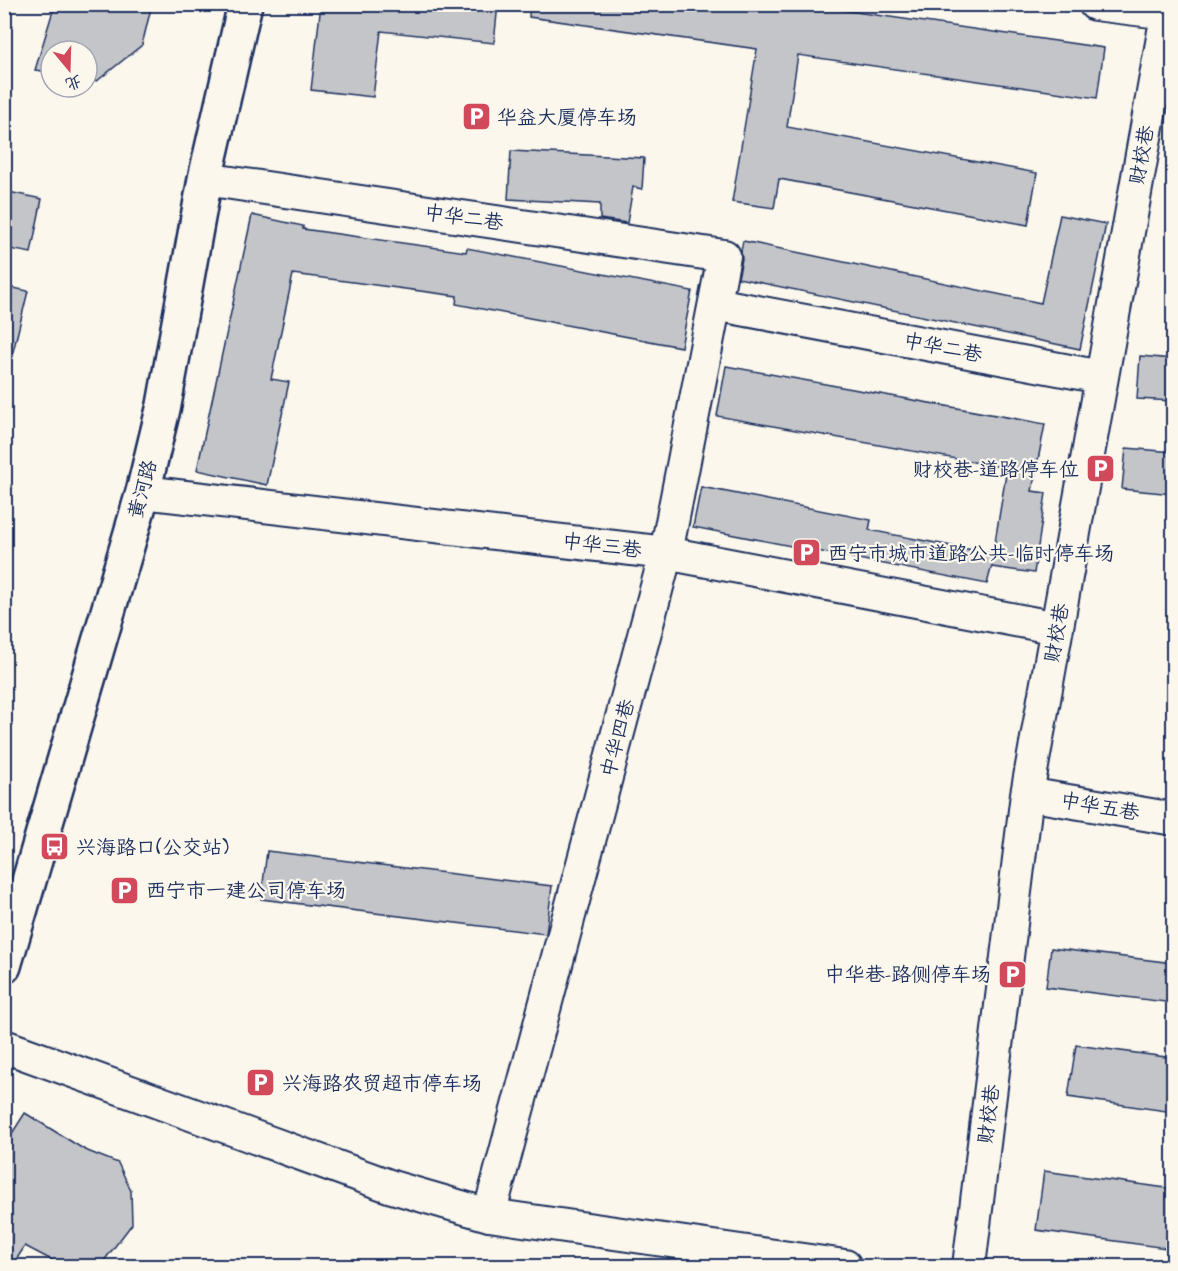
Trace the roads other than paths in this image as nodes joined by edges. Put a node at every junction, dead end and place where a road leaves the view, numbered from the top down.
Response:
1 (245, 4) edge
2 (1095, 4) edge
3 (1168, 9) edge
4 (205, 179) junction
5 (724, 256) joint
6 (715, 304) junction
7 (1101, 377) junction
8 (142, 492) junction
9 (666, 553) junction
10 (1057, 628) junction
11 (1027, 794) junction
12 (1173, 819) edge
13 (4, 966) edge
14 (4, 1046) edge
15 (489, 1215) junction
16 (845, 1266) edge
17 (969, 1266) edge

1 - 4 main road, 黄河路
2 - 3 street
3 - 7 street, 财校巷
4 - 5 street, 中华二巷
4 - 8 main road, 黄河路
5 - 6 street, 中华四巷
6 - 7 street, 中华二巷
6 - 9 street, 中华四巷
7 - 10 street, 财校巷
8 - 9 street, 中华三巷
8 - 13 main road, 黄河路
9 - 10 street, 中华三巷
9 - 15 street, 中华四巷
10 - 11 street, 财校巷
11 - 12 street, 中华五巷
11 - 17 street, 财校巷
14 - 15 street
15 - 16 street

